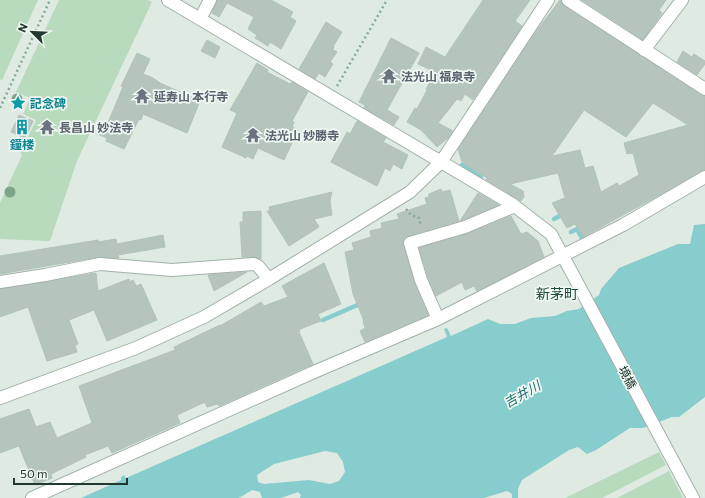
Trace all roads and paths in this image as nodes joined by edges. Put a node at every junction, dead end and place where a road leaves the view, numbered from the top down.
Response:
1 (50, 0) edge
2 (168, 0) edge
3 (210, 0) edge
4 (387, 0) edge
5 (548, 0) edge
6 (568, 0) edge
7 (682, 0) edge
8 (200, 19) junction
9 (644, 50) junction
10 (705, 89) edge
11 (331, 97) junction
12 (0, 108) edge
13 (441, 162) junction
14 (705, 177) edge
15 (400, 198) junction
16 (515, 206) junction
17 (425, 238) junction
18 (564, 256) junction
19 (269, 279) junction
20 (0, 282) edge
21 (438, 319) junction
22 (0, 397) edge
23 (32, 498) edge
24 (693, 498) edge

1 - 12 path
2 - 8 street, 境橋
3 - 8 street
4 - 11 path
5 - 13 street
6 - 9 street
7 - 9 street
8 - 11 street, 境橋
9 - 10 street
11 - 13 street, 境橋
13 - 15 street
13 - 16 street, 境橋
14 - 18 street
15 - 17 path
15 - 19 street
16 - 17 street
16 - 18 street, 境橋
17 - 21 street
18 - 21 street
18 - 24 street, 境橋
19 - 20 street
19 - 22 street
21 - 23 street

